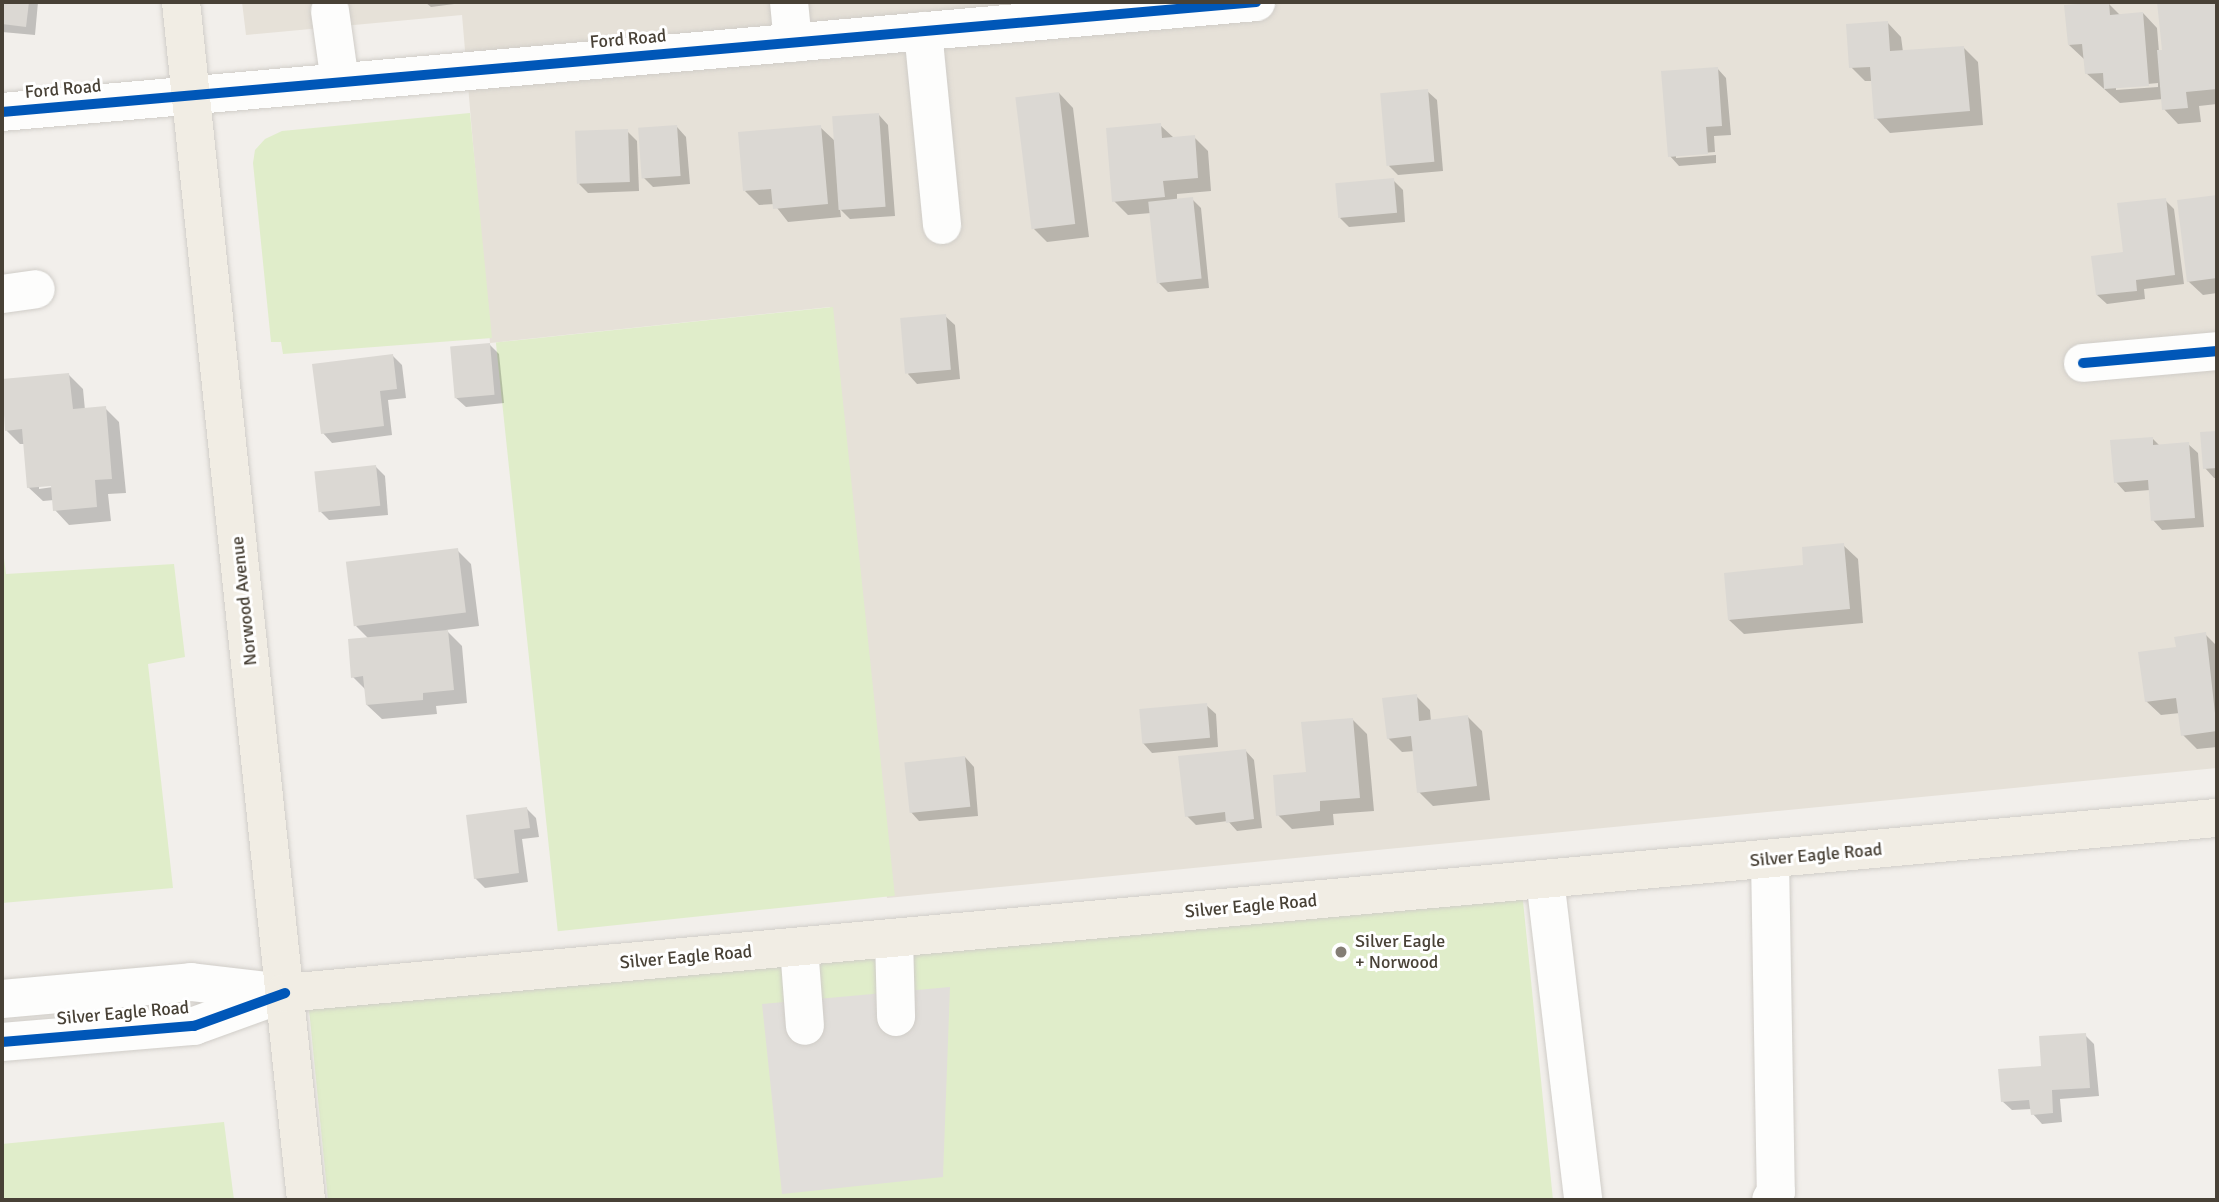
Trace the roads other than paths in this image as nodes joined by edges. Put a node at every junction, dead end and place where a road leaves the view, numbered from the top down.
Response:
1 (181, 2) edge
2 (789, 2) edge
3 (1256, 2) edge
4 (330, 11) dead end
5 (923, 31) junction
6 (793, 43) junction
7 (340, 82) junction
8 (191, 95) junction
9 (2, 112) edge
10 (942, 225) dead end
11 (2217, 351) edge
12 (2084, 363) dead end
13 (2217, 818) edge
14 (1770, 859) junction
15 (1545, 879) junction
16 (894, 939) junction
17 (799, 947) junction
18 (285, 993) junction
19 (2, 999) edge
20 (896, 1017) dead end
21 (805, 1026) dead end
22 (2, 1042) edge
23 (306, 1200) edge
24 (1583, 1200) edge
25 (1771, 1200) edge

1 - 8 main road, Norwood Avenue
2 - 6 street
3 - 5 street, Ford Road
4 - 7 street
5 - 6 street, Ford Road
5 - 10 street
6 - 7 street, Ford Road
7 - 8 street, Ford Road
8 - 9 street, Ford Road
8 - 18 main road, Norwood Avenue
11 - 12 street
13 - 14 main road, Silver Eagle Road
14 - 15 main road, Silver Eagle Road
14 - 25 street
15 - 16 main road, Silver Eagle Road
15 - 24 street
16 - 17 main road, Silver Eagle Road
16 - 20 street
17 - 18 main road, Silver Eagle Road
17 - 21 street
18 - 19 street, Silver Eagle Road
18 - 22 street, Silver Eagle Road
18 - 23 main road, Norwood Avenue

